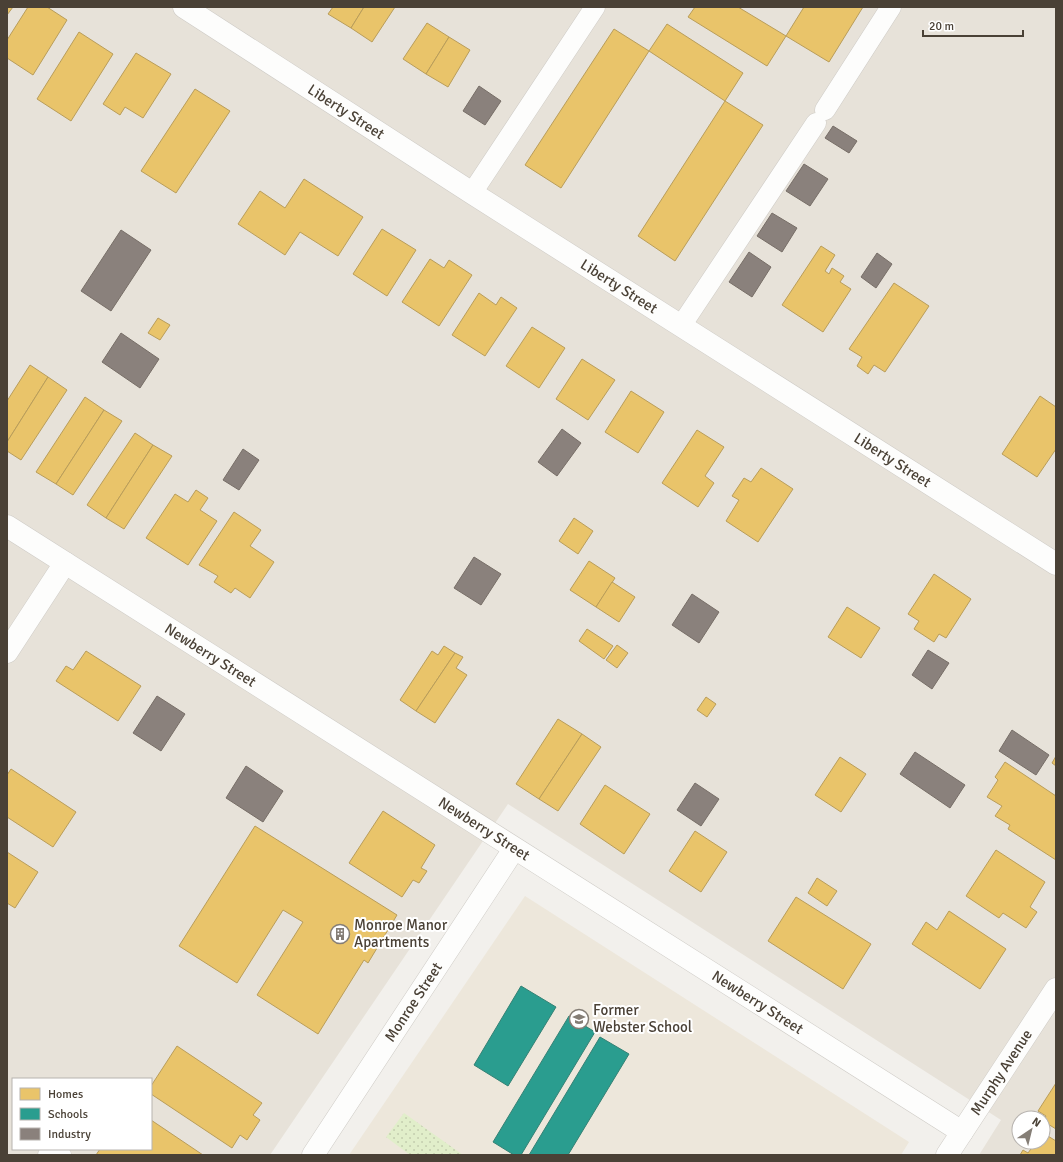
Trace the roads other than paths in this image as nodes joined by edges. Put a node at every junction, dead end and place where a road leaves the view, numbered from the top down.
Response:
1 (184, 7) edge
2 (595, 7) edge
3 (891, 7) edge
4 (472, 193) junction
5 (680, 326) junction
6 (7, 526) edge
7 (65, 563) junction
8 (1056, 564) edge
9 (7, 652) edge
10 (514, 849) junction
11 (1056, 989) edge
12 (962, 1132) junction
13 (48, 1155) edge
14 (61, 1155) edge
15 (313, 1155) edge
16 (947, 1155) edge

1 - 4 street, Liberty Street
2 - 4 lane
3 - 5 lane
4 - 5 street, Liberty Street
5 - 8 street, Liberty Street
6 - 7 street, Newberry Street
7 - 9 street
7 - 10 street, Newberry Street
10 - 12 street, Newberry Street
10 - 15 street, Monroe Street
11 - 12 street, Murphy Avenue
12 - 16 street, Murphy Avenue
13 - 14 lane

